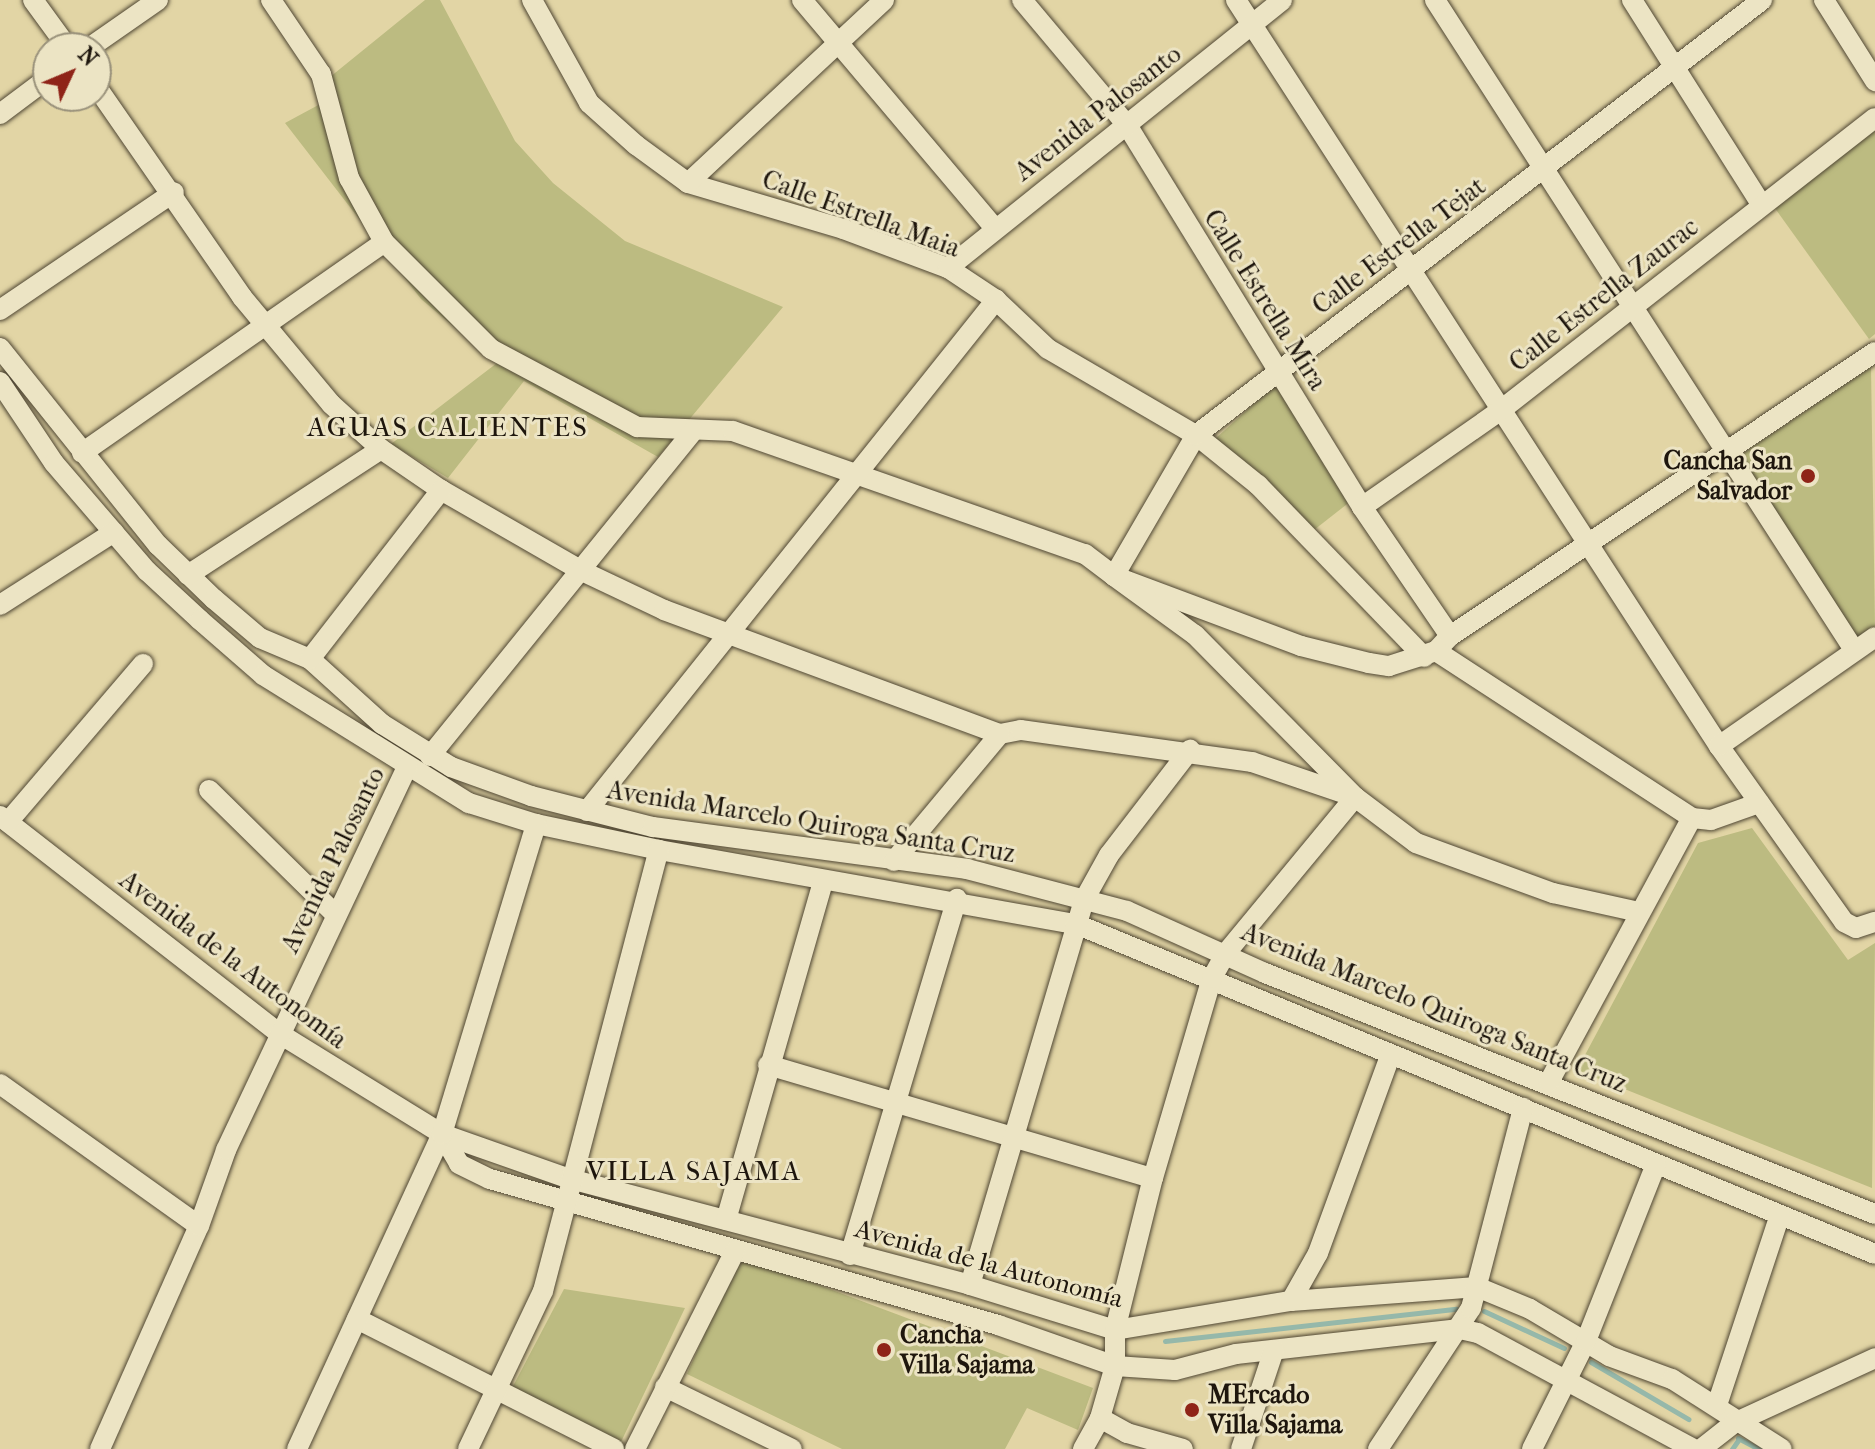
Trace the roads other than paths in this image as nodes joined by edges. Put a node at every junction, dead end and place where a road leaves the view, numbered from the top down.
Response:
1 (33, 0) edge
2 (158, 0) edge
3 (271, 0) edge
4 (532, 0) edge
5 (802, 0) edge
6 (884, 0) edge
7 (1022, 0) edge
8 (1236, 0) edge
9 (1282, 0) edge
10 (1435, 0) edge
11 (1632, 0) edge
12 (1762, 0) edge
13 (1824, 0) edge
14 (1254, 22) junction
15 (56, 32) edge
16 (112, 32) edge
17 (836, 40) junction
18 (1675, 67) junction
19 (1875, 81) edge
20 (32, 90) edge
21 (112, 108) edge
22 (0, 114) edge
23 (1875, 118) edge
24 (1127, 125) junction
25 (1543, 170) junction
26 (688, 183) junction
27 (174, 192) junction
28 (1761, 204) junction
29 (994, 227) junction
30 (384, 242) junction
31 (948, 268) junction
32 (1410, 271) junction
33 (996, 300) junction
34 (1630, 308) junction
35 (0, 310) edge
36 (266, 324) junction
37 (0, 348) edge
38 (1874, 356) edge
39 (1277, 370) junction
40 (0, 382) edge
41 (1501, 410) junction
42 (693, 431) junction
43 (1196, 435) junction
44 (381, 449) junction
45 (82, 453) junction
46 (1725, 456) junction
47 (858, 475) junction
48 (441, 490) junction
49 (1362, 507) junction
50 (114, 532) junction
51 (1586, 546) junction
52 (582, 571) junction
53 (188, 575) junction
54 (1114, 576) junction
55 (0, 605) edge
56 (729, 634) junction
57 (1868, 645) edge
58 (1437, 648) junction
59 (310, 659) junction
60 (143, 664) dead end
61 (1000, 734) junction
62 (1719, 746) junction
63 (1190, 750) junction
64 (430, 756) junction
65 (407, 767) junction
66 (209, 790) dead end
67 (1355, 797) junction
68 (1759, 803) junction
69 (587, 811) junction
70 (1692, 818) junction
71 (4, 819) edge
72 (536, 824) junction
73 (659, 850) junction
74 (894, 861) junction
75 (823, 881) junction
76 (957, 899) junction
77 (1084, 900) junction
78 (1639, 912) junction
79 (335, 914) junction
80 (1875, 922) edge
81 (1076, 924) junction
82 (1226, 953) junction
83 (1212, 978) junction
84 (280, 1034) junction
85 (1390, 1056) junction
86 (768, 1065) junction
87 (1549, 1082) junction
88 (0, 1084) edge
89 (897, 1102) junction
90 (1523, 1108) junction
91 (442, 1134) junction
92 (1011, 1136) junction
93 (1656, 1164) junction
94 (1153, 1178) junction
95 (568, 1189) junction
96 (1874, 1212) edge
97 (1780, 1215) junction
98 (726, 1220) junction
99 (199, 1226) junction
100 (735, 1251) junction
101 (1875, 1254) edge
102 (850, 1255) junction
103 (970, 1285) junction
104 (1477, 1287) junction
105 (1291, 1301) junction
106 (357, 1319) junction
107 (1460, 1329) junction
108 (1115, 1330) junction
109 (1586, 1341) junction
110 (1274, 1350) junction
111 (1875, 1358) edge
112 (1115, 1366) junction
113 (1566, 1383) junction
114 (665, 1387) junction
115 (497, 1390) junction
116 (1717, 1405) junction
117 (1100, 1418) junction
118 (1734, 1423) junction
119 (763, 1443) edge
120 (100, 1449) edge
121 (297, 1449) edge
122 (468, 1449) edge
123 (614, 1449) edge
124 (635, 1449) edge
125 (792, 1449) edge
126 (1083, 1449) edge
127 (1183, 1449) edge
128 (1241, 1449) edge
129 (1378, 1449) edge
130 (1532, 1449) edge
131 (1693, 1449) edge
132 (1701, 1449) edge
133 (1782, 1449) edge

1 - 15 street
2 - 16 street
3 - 30 street
4 - 26 street, Calle Estrella Maia
5 - 17 street
6 - 17 street
7 - 24 street, Calle Estrella Mira
8 - 14 street
9 - 14 street, Avenida Palosanto
10 - 25 street
11 - 18 street
12 - 18 street, Calle Estrella Tejat
13 - 19 street
14 - 24 street, Avenida Palosanto
14 - 32 street
17 - 26 street
17 - 29 street
18 - 25 street, Calle Estrella Tejat
18 - 28 street
20 - 22 street
21 - 27 street
23 - 28 street, Calle Estrella Zaurac
24 - 29 street, Avenida Palosanto
24 - 39 street, Calle Estrella Mira
25 - 32 street, Calle Estrella Tejat
25 - 34 street
26 - 31 street, Calle Estrella Maia
27 - 35 street
27 - 36 street
28 - 34 street, Calle Estrella Zaurac
29 - 31 street, Avenida Palosanto
30 - 36 street
30 - 42 street
31 - 33 street, Calle Estrella Maia
32 - 39 street, Calle Estrella Tejat
32 - 41 street
33 - 43 street, Calle Estrella Maia
33 - 47 street
34 - 41 street, Calle Estrella Zaurac
34 - 46 street
36 - 44 street
36 - 45 street
37 - 45 street, Avenida Marcelo Quiroga Santa Cruz
38 - 46 street
39 - 43 street, Calle Estrella Tejat
39 - 49 street, Calle Estrella Mira
40 - 50 street, Avenida Marcelo Quiroga Santa Cruz
41 - 49 street, Calle Estrella Zaurac
41 - 51 street
42 - 47 street
42 - 52 street
43 - 54 street, Calle Estrella Tejat
43 - 58 street, Calle Estrella Maia
44 - 48 street
44 - 53 street
45 - 53 street, Avenida Marcelo Quiroga Santa Cruz
46 - 51 street
46 - 57 street
47 - 54 street
47 - 56 street
48 - 52 street
48 - 59 street
49 - 58 street, Calle Estrella Mira
50 - 55 street
50 - 65 street, Avenida Marcelo Quiroga Santa Cruz
51 - 58 street
51 - 62 street
52 - 56 street
52 - 64 street
53 - 59 street, Avenida Marcelo Quiroga Santa Cruz
54 - 58 street
54 - 67 street
56 - 61 street
56 - 69 street
57 - 62 street
58 - 70 street
59 - 64 street, Avenida Marcelo Quiroga Santa Cruz
60 - 71 street
61 - 63 street
61 - 74 street
62 - 68 street
63 - 67 street
63 - 77 street
64 - 69 street, Avenida Marcelo Quiroga Santa Cruz
65 - 72 street, Avenida Marcelo Quiroga Santa Cruz
65 - 79 street, Avenida Palosanto
66 - 79 street
67 - 78 street
67 - 82 street
68 - 70 street
68 - 80 street
69 - 74 street, Avenida Marcelo Quiroga Santa Cruz
70 - 78 street
71 - 84 street, Avenida de la Autonomía
72 - 73 street, Avenida Marcelo Quiroga Santa Cruz
72 - 91 street
73 - 75 street, Avenida Marcelo Quiroga Santa Cruz
73 - 95 street
74 - 77 street, Avenida Marcelo Quiroga Santa Cruz
75 - 76 street, Avenida Marcelo Quiroga Santa Cruz
75 - 86 street
76 - 81 street, Avenida Marcelo Quiroga Santa Cruz
76 - 89 street
77 - 81 street
77 - 82 street, Avenida Marcelo Quiroga Santa Cruz
78 - 87 street
79 - 84 street, Avenida Palosanto
81 - 83 street, Avenida Marcelo Quiroga Santa Cruz
81 - 92 street
82 - 83 street
82 - 87 street, Avenida Marcelo Quiroga Santa Cruz
83 - 85 street, Avenida Marcelo Quiroga Santa Cruz
83 - 94 street
84 - 91 street, Avenida de la Autonomía
84 - 99 street, Avenida Palosanto
85 - 90 street, Avenida Marcelo Quiroga Santa Cruz
85 - 105 street
86 - 89 street
86 - 98 street
87 - 96 street, Avenida Marcelo Quiroga Santa Cruz
88 - 99 street
89 - 92 street
89 - 102 street
90 - 93 street, Avenida Marcelo Quiroga Santa Cruz
90 - 104 street
91 - 95 street, Avenida de la Autonomía
91 - 106 street
92 - 94 street
92 - 103 street
93 - 97 street, Avenida Marcelo Quiroga Santa Cruz
93 - 109 street
94 - 108 street
95 - 98 street, Avenida de la Autonomía
95 - 100 street, Avenida de la Autonomía
95 - 115 street
97 - 101 street, Avenida Marcelo Quiroga Santa Cruz
97 - 116 street
98 - 102 street, Avenida de la Autonomía
99 - 120 street, Avenida Palosanto
100 - 112 street, Avenida de la Autonomía
100 - 114 street
102 - 103 street, Avenida de la Autonomía
103 - 108 street, Avenida de la Autonomía
104 - 105 street, Avenida de la Autonomía
104 - 107 street
104 - 109 street
105 - 108 street, Avenida de la Autonomía
106 - 115 street
106 - 121 street
107 - 110 street, Avenida de la Autonomía
107 - 113 street, Avenida de la Autonomía
107 - 129 street
108 - 112 street
109 - 113 street
109 - 116 street
110 - 112 street, Avenida de la Autonomía
110 - 128 street
111 - 118 street
112 - 117 street
113 - 130 street
113 - 131 street, Avenida de la Autonomía
114 - 119 street
114 - 124 street
115 - 122 street
115 - 123 street
116 - 118 street
117 - 126 street
117 - 127 street
118 - 132 street
118 - 133 street
119 - 125 street

